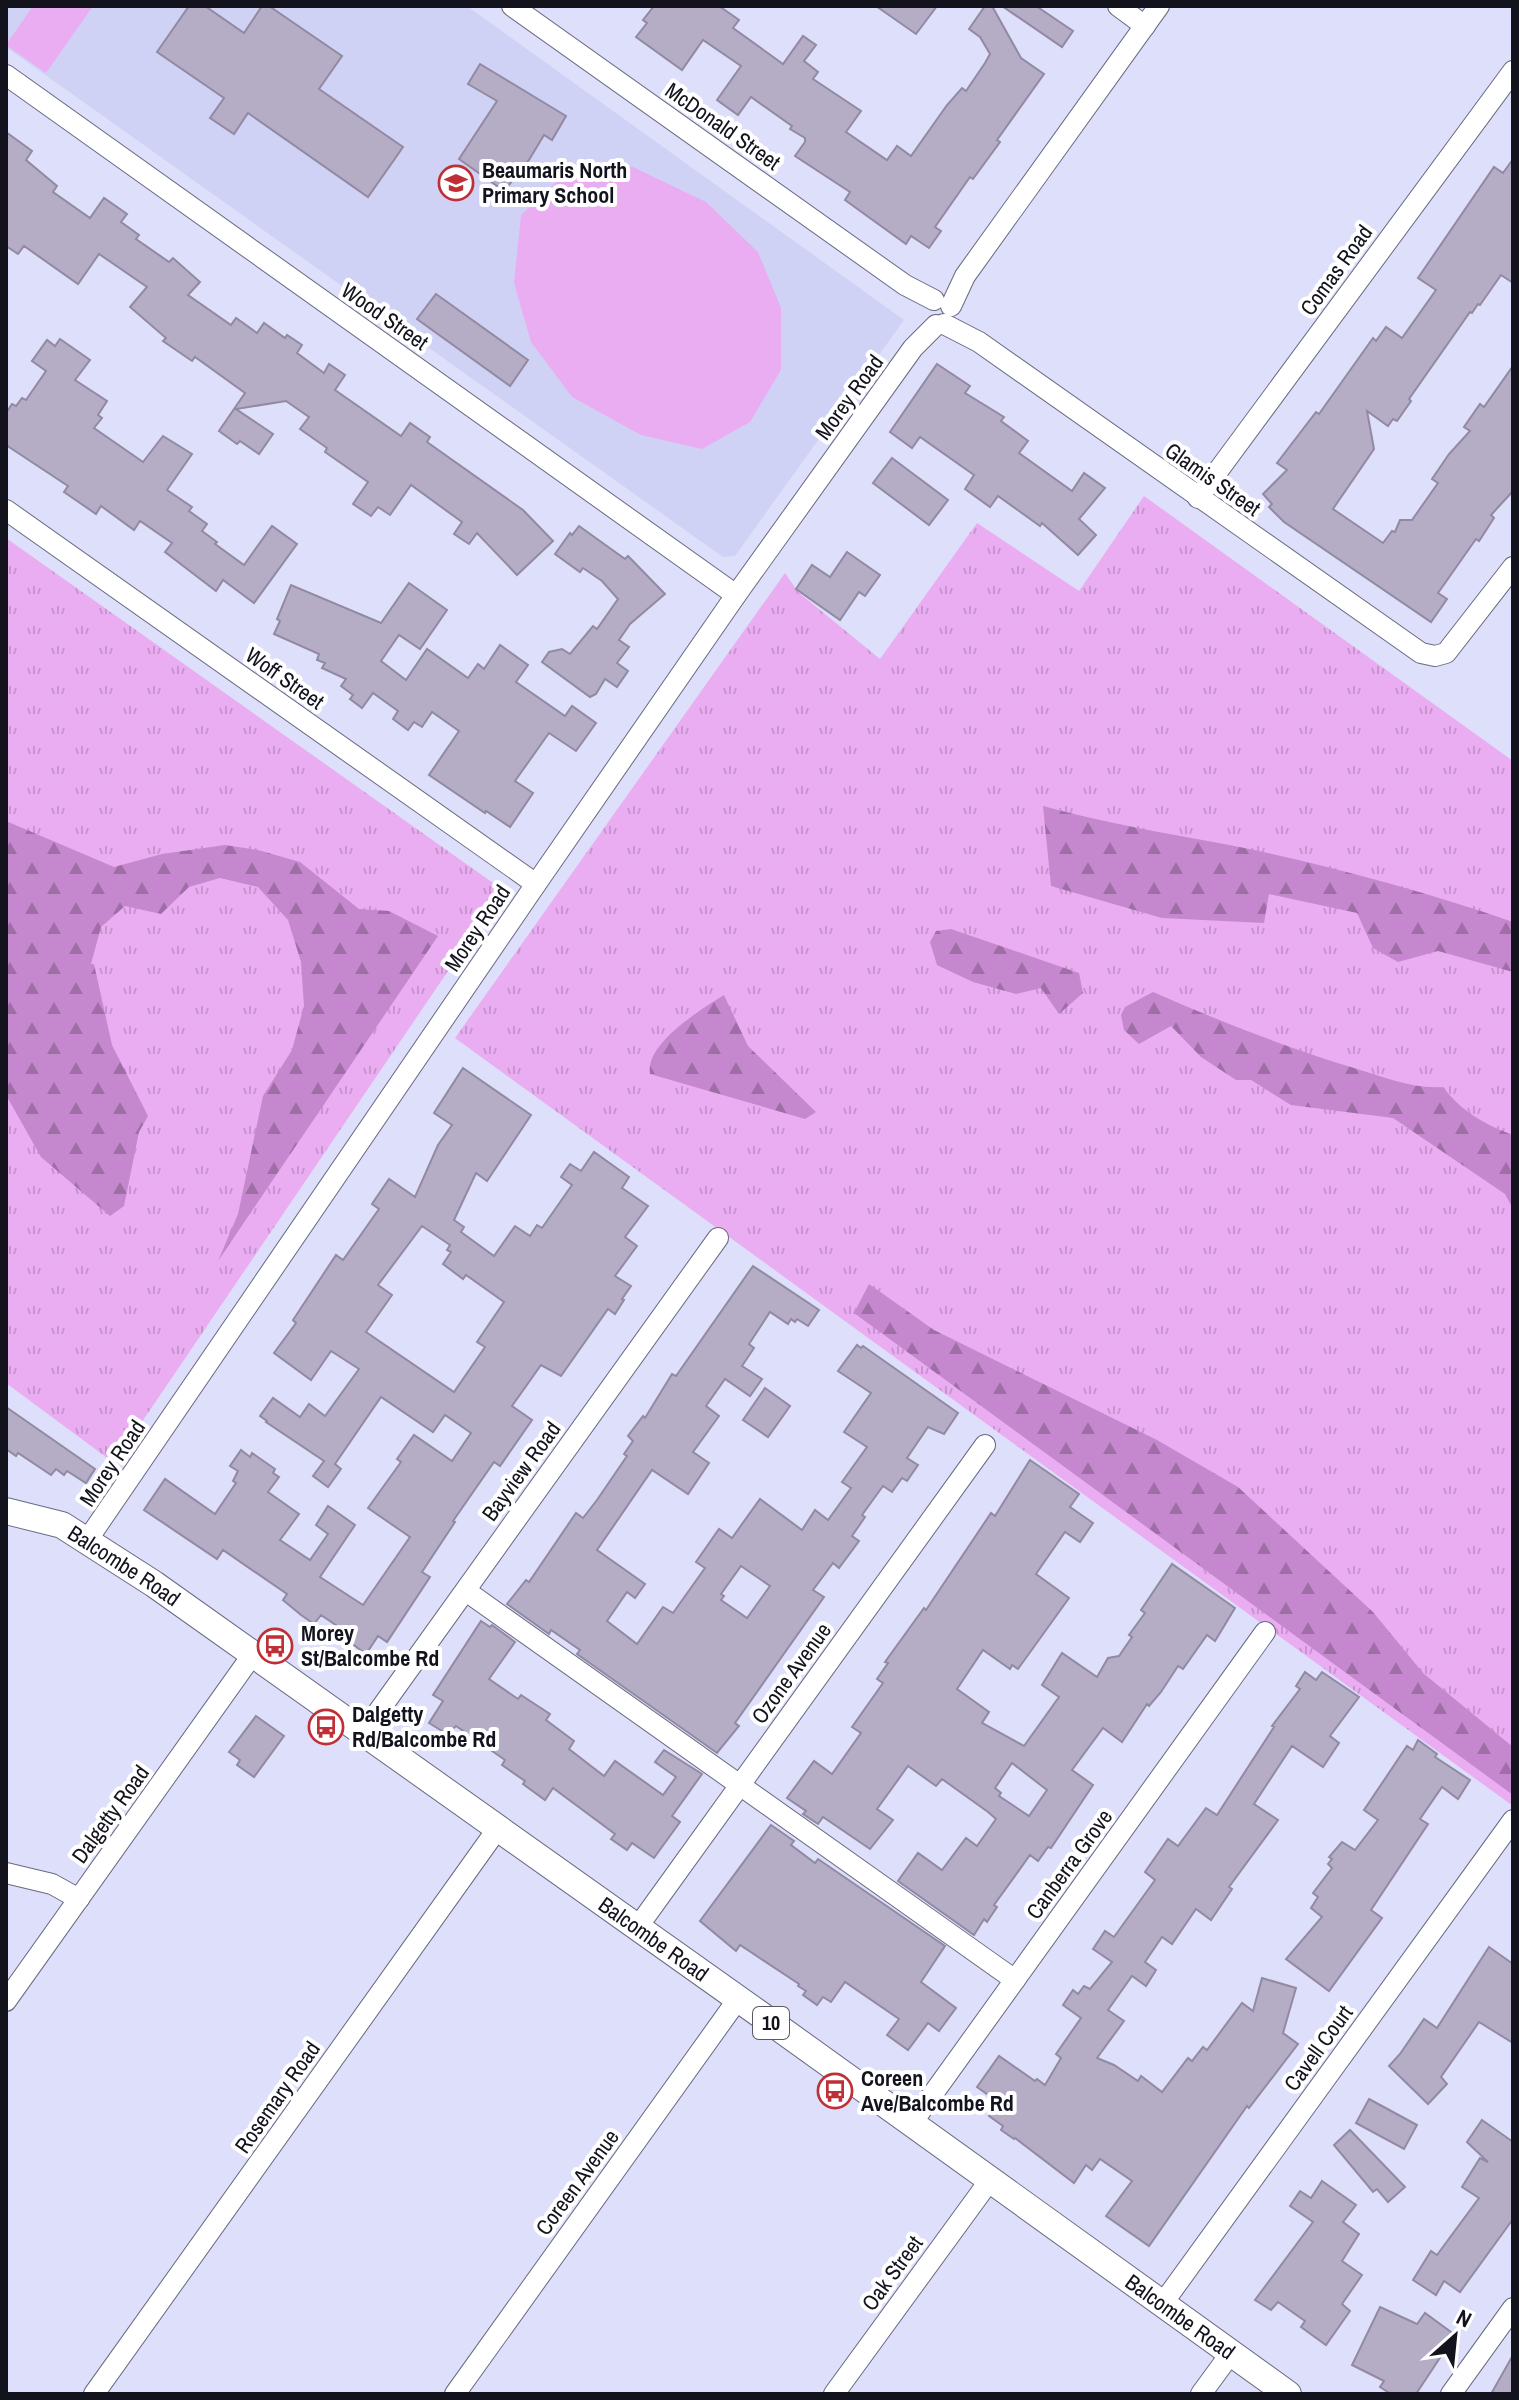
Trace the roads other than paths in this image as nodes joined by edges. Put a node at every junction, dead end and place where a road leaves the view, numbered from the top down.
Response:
1 (512, 6) edge
2 (1118, 6) edge
3 (1159, 6) edge
4 (1145, 26) junction
5 (1513, 71) edge
6 (6, 75) edge
7 (939, 312) junction
8 (1198, 498) junction
9 (6, 510) edge
10 (1513, 567) edge
11 (736, 595) junction
12 (536, 884) junction
13 (718, 1238) dead end
14 (985, 1445) dead end
15 (6, 1511) edge
16 (88, 1539) junction
17 (466, 1591) junction
18 (1265, 1632) dead end
19 (253, 1654) junction
20 (363, 1733) junction
21 (740, 1786) junction
22 (1513, 1820) edge
23 (498, 1828) junction
24 (6, 1873) edge
25 (79, 1899) junction
26 (637, 1928) junction
27 (1015, 1980) junction
28 (738, 1999) junction
29 (6, 2001) edge
30 (912, 2123) junction
31 (990, 2180) junction
32 (1163, 2303) junction
33 (1513, 2308) edge
34 (1231, 2353) junction
35 (94, 2394) edge
36 (455, 2394) edge
37 (834, 2394) edge
38 (1201, 2394) edge
39 (1288, 2394) edge
40 (1451, 2394) edge

1 - 7 street, McDonald Street
2 - 4 street
3 - 4 street, Morey Road
4 - 7 street, Morey Road
5 - 8 street, Comas Road
6 - 11 street, Wood Street
7 - 8 street, Glamis Street
7 - 11 street, Morey Road
8 - 10 street, Glamis Street
9 - 12 street, Woff Street
11 - 12 street, Morey Road
12 - 16 street, Morey Road
13 - 17 street, Bayview Road
14 - 21 street, Ozone Avenue
15 - 16 main road, Balcombe Road / 10
16 - 19 main road, Balcombe Road / 10
17 - 20 street, Bayview Road
17 - 21 street
18 - 27 street, Canberra Grove
19 - 20 main road, Balcombe Road / 10
19 - 25 street, Dalgetty Road
20 - 23 main road, Balcombe Road / 10
21 - 26 street, Ozone Avenue
21 - 27 street
22 - 32 street, Cavell Court
23 - 26 main road, Balcombe Road / 10
23 - 35 street, Rosemary Road
24 - 25 street
25 - 29 street, Dalgetty Road
26 - 28 main road, Balcombe Road / 10
27 - 30 street, Canberra Grove
28 - 30 main road, Balcombe Road / 10
28 - 36 street, Coreen Avenue
30 - 31 main road, Balcombe Road / 10
31 - 32 main road, Balcombe Road / 10
31 - 37 street, Oak Street
32 - 34 main road, Balcombe Road / 10
33 - 40 street
34 - 38 street
34 - 39 main road, Balcombe Road / 10

